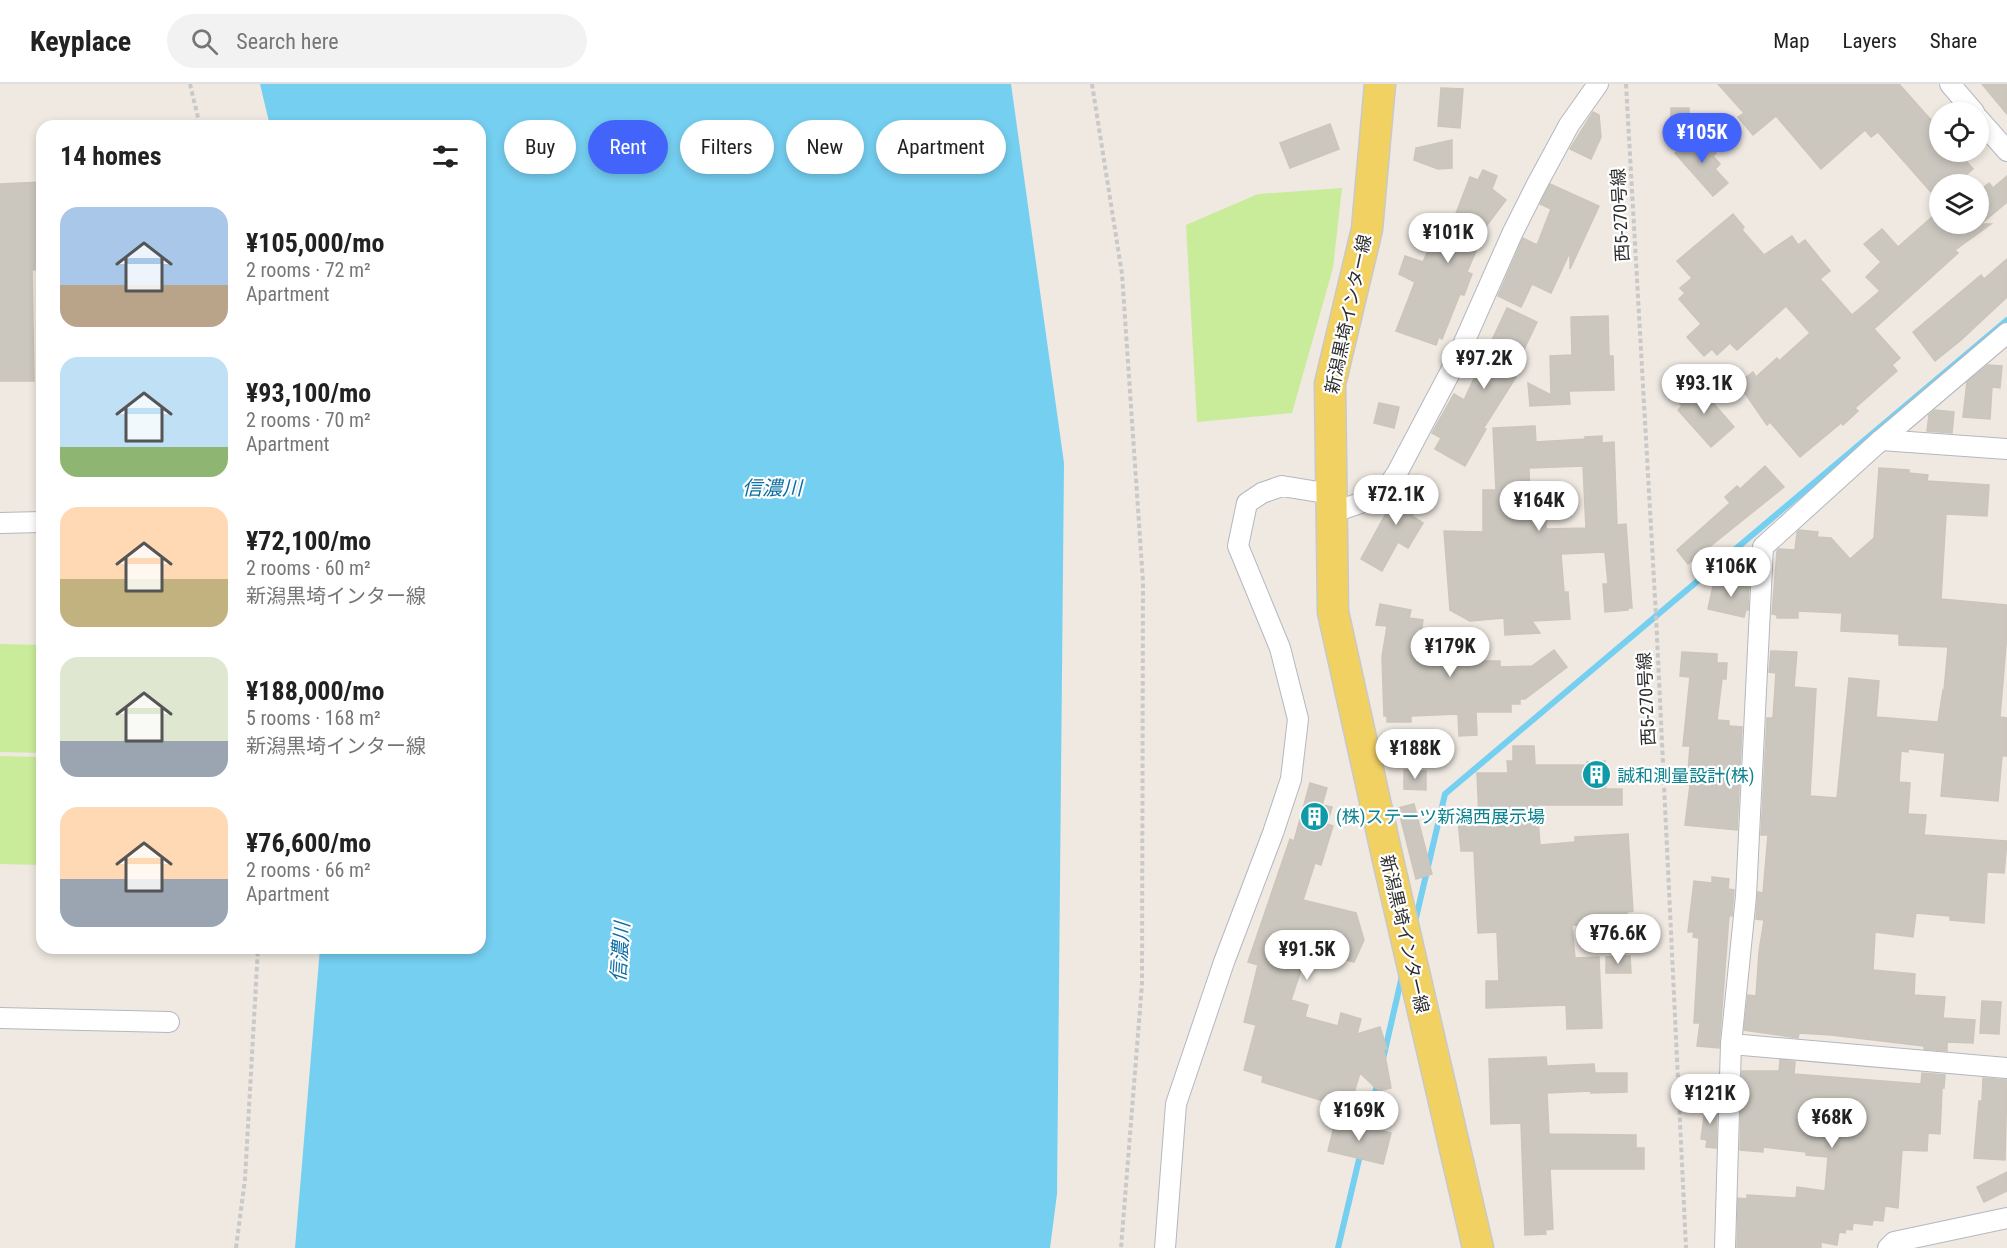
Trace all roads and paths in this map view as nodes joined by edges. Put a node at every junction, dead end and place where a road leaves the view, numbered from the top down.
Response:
1 (190, 84) edge
2 (1092, 84) edge
3 (1380, 84) edge
4 (1598, 84) edge
5 (1626, 84) edge
6 (1950, 84) edge
7 (1965, 102) edge
8 (199, 120) edge
9 (1989, 131) edge
10 (2007, 151) edge
11 (2007, 333) edge
12 (1881, 440) junction
13 (2007, 449) edge
14 (1331, 503) junction
15 (36, 522) edge
16 (0, 523) edge
17 (258, 954) edge
18 (0, 1018) edge
19 (169, 1022) dead end
20 (1731, 1044) junction
21 (2007, 1068) edge
22 (2007, 1218) edge
23 (236, 1248) edge
24 (1121, 1248) edge
25 (1165, 1248) edge
26 (1478, 1248) edge
27 (1686, 1248) edge
28 (1725, 1248) edge
29 (1888, 1248) edge

1 - 8 path
2 - 24 path
3 - 14 main road, 新潟黒埼インター線
4 - 14 street
5 - 27 path, 西5-270号線
6 - 7 street
9 - 10 street
11 - 12 street
12 - 13 street
12 - 20 street
14 - 25 street
14 - 26 main road, 新潟黒埼インター線
15 - 16 street
17 - 23 path
18 - 19 street
20 - 21 street
20 - 28 street
22 - 29 street

